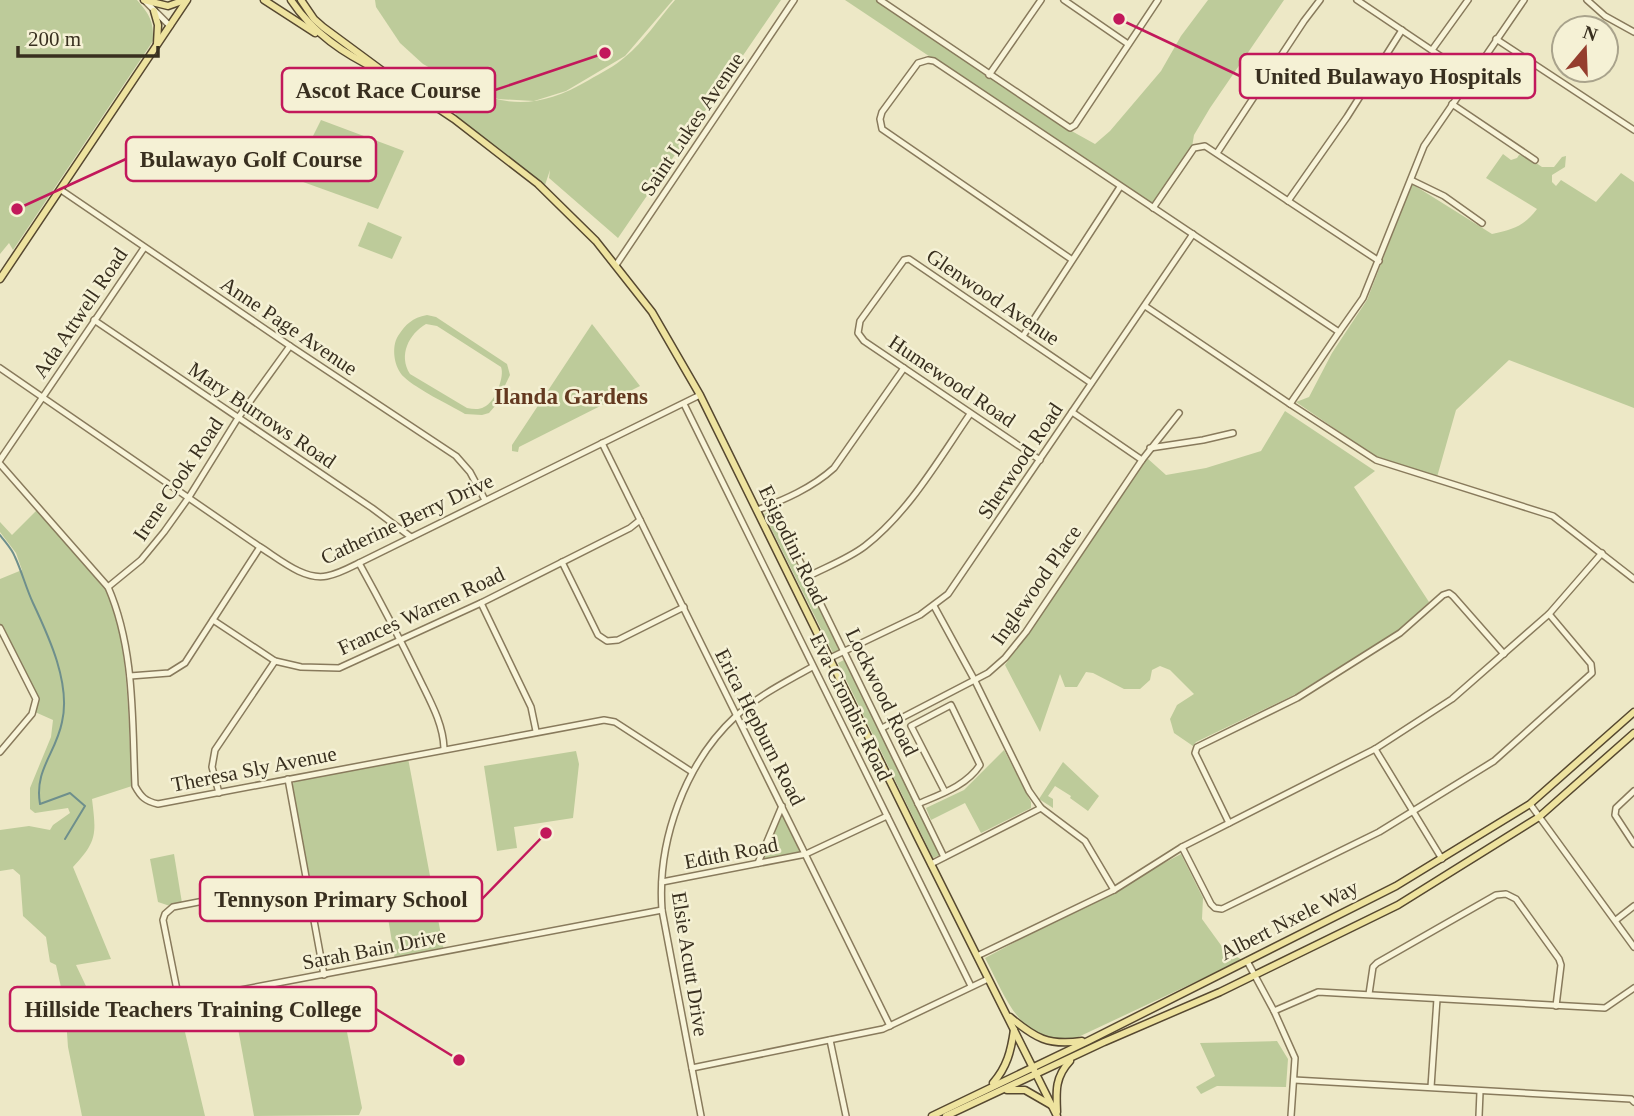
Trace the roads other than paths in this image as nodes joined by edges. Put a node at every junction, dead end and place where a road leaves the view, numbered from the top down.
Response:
1 (144, 0) edge
2 (186, 0) edge
3 (264, 0) edge
4 (284, 0) edge
5 (290, 0) edge
6 (301, 0) edge
7 (794, 0) edge
8 (880, 0) edge
9 (1041, 0) edge
10 (1064, 0) edge
11 (1158, 0) edge
12 (1320, 0) edge
13 (1357, 0) edge
14 (1468, 0) edge
15 (1524, 0) edge
16 (1587, 0) edge
17 (296, 7) junction
18 (154, 11) junction
19 (314, 19) junction
20 (170, 26) junction
21 (1402, 30) junction
22 (1634, 32) edge
23 (1496, 39) junction
24 (1128, 44) junction
25 (157, 46) junction
26 (1432, 51) junction
27 (349, 56) junction
28 (388, 75) junction
29 (989, 75) junction
30 (1470, 76) junction
31 (1452, 103) junction
32 (1634, 130) edge
33 (1217, 153) junction
34 (1535, 160) dead end
35 (1411, 180) junction
36 (1120, 187) junction
37 (61, 190) junction
38 (1288, 201) junction
39 (1153, 208) junction
40 (1482, 223) dead end
41 (1193, 234) junction
42 (144, 247) junction
43 (1071, 259) junction
44 (1379, 261) junction
45 (616, 265) junction
46 (0, 279) edge
47 (1145, 306) junction
48 (94, 320) junction
49 (860, 321) joint
50 (1339, 332) junction
51 (1023, 336) junction
52 (289, 346) junction
53 (0, 368) edge
54 (904, 368) junction
55 (1091, 383) junction
56 (700, 395) junction
57 (42, 396) junction
58 (684, 404) junction
59 (1290, 404) junction
60 (1072, 412) junction
61 (1179, 413) dead end
62 (970, 414) junction
63 (238, 418) junction
64 (1233, 433) dead end
65 (602, 443) junction
66 (1150, 447) junction
67 (1040, 460) junction
68 (1142, 460) junction
69 (0, 462) edge
70 (189, 497) junction
71 (485, 500) junction
72 (772, 504) junction
73 (757, 510) junction
74 (640, 520) junction
75 (411, 537) junction
76 (260, 547) junction
77 (1602, 553) junction
78 (562, 562) junction
79 (359, 563) junction
80 (807, 577) junction
81 (1634, 579) edge
82 (108, 587) junction
83 (481, 603) junction
84 (934, 606) junction
85 (684, 607) junction
86 (1549, 614) junction
87 (213, 620) junction
88 (0, 628) edge
89 (3, 640) edge
90 (401, 641) junction
91 (846, 651) junction
92 (1504, 654) junction
93 (830, 658) junction
94 (275, 660) junction
95 (812, 667) junction
96 (130, 676) junction
97 (975, 681) junction
98 (1634, 712) edge
99 (735, 717) junction
100 (882, 728) junction
101 (536, 731) junction
102 (1634, 733) edge
103 (444, 748) junction
104 (1375, 749) junction
105 (0, 752) edge
106 (692, 772) junction
107 (288, 779) junction
108 (1634, 791) edge
109 (945, 792) junction
110 (219, 793) junction
111 (918, 804) junction
112 (1530, 804) junction
113 (782, 806) junction
114 (1041, 808) junction
115 (1413, 812) junction
116 (887, 817) junction
117 (1539, 817) junction
118 (1229, 823) junction
119 (1634, 844) edge
120 (1182, 848) junction
121 (806, 854) junction
122 (944, 857) junction
123 (1442, 859) junction
124 (758, 863) junction
125 (931, 864) junction
126 (306, 881) junction
127 (662, 882) junction
128 (1115, 890) junction
129 (1634, 906) edge
130 (662, 910) junction
131 (1616, 920) junction
132 (1634, 947) edge
133 (977, 956) junction
134 (1247, 961) junction
135 (324, 975) junction
136 (1254, 975) junction
137 (988, 979) junction
138 (971, 986) junction
139 (1634, 988) edge
140 (1369, 994) junction
141 (1437, 999) junction
142 (1556, 1006) junction
143 (1274, 1012) junction
144 (1006, 1013) junction
145 (890, 1026) junction
146 (1014, 1029) junction
147 (830, 1040) junction
148 (1088, 1041) junction
149 (1074, 1057) junction
150 (1033, 1066) junction
151 (692, 1068) junction
152 (1037, 1074) junction
153 (1294, 1080) junction
154 (989, 1087) junction
155 (1431, 1087) junction
156 (1002, 1090) junction
157 (1480, 1092) junction
158 (1634, 1102) edge
159 (1053, 1107) junction
160 (701, 1116) edge
161 (846, 1116) edge
162 (932, 1116) edge
163 (946, 1116) edge
164 (1057, 1116) edge
165 (1291, 1116) edge
166 (1479, 1116) edge

1 - 2 main road
1 - 18 street
2 - 20 main road
3 - 27 main road
4 - 17 main road
5 - 17 main road, Esigodini Road
6 - 19 main road, Esigodini Road
7 - 45 street, Saint Lukes Avenue
8 - 29 street
9 - 29 street
10 - 24 street
11 - 24 street
12 - 33 street
13 - 21 street
14 - 26 street
15 - 23 street
16 - 22 street
17 - 19 main road
17 - 27 main road, Esigodini Road
18 - 20 street
18 - 25 main road
19 - 28 main road, Esigodini Road
20 - 25 main road
21 - 26 street
21 - 38 street
23 - 30 street
23 - 32 street
24 - 29 street
25 - 37 main road
26 - 30 street
27 - 28 main road, Esigodini Road
28 - 45 main road, Esigodini Road
30 - 31 street
31 - 34 street
31 - 35 street
33 - 38 street
33 - 39 street
35 - 40 street
35 - 44 street
36 - 39 street
36 - 43 street
36 - 43 street
37 - 42 street, Anne Page Avenue
37 - 46 main road
38 - 44 street
39 - 41 street
41 - 47 street, Sherwood Road
41 - 50 street
42 - 48 street, Ada Attwell Road
42 - 52 street, Anne Page Avenue
43 - 51 street
44 - 50 street
45 - 56 main road, Esigodini Road
47 - 55 street, Sherwood Road
47 - 59 street
48 - 57 street, Ada Attwell Road
48 - 63 street, Mary Burrows Road
49 - 51 street, Glenwood Avenue
49 - 54 street, Humewood Road
50 - 59 street
51 - 55 street, Glenwood Avenue
52 - 63 street, Irene Cook Road
52 - 71 street, Anne Page Avenue
53 - 57 street, Catherine Berry Drive
54 - 62 street, Humewood Road
54 - 72 street
55 - 60 street, Sherwood Road
56 - 58 street, Catherine Berry Drive
56 - 73 main road, Esigodini Road
57 - 69 street, Theresa Sly Avenue
57 - 70 street, Catherine Berry Drive
58 - 65 street, Catherine Berry Drive
58 - 95 street, Eva Crombie Road
59 - 77 street
60 - 67 street, Sherwood Road
60 - 68 street
61 - 66 street, Inglewood Place
62 - 67 street, Humewood Road
62 - 80 street
63 - 70 street, Irene Cook Road
63 - 75 street, Mary Burrows Road
64 - 66 street
65 - 71 street, Catherine Berry Drive
65 - 74 street, Erica Hepburn Road
66 - 68 street, Inglewood Place
67 - 84 street, Sherwood Road
68 - 97 street, Inglewood Place
69 - 82 street, Theresa Sly Avenue
70 - 76 street, Catherine Berry Drive
70 - 82 street, Irene Cook Road
71 - 75 street, Catherine Berry Drive
72 - 73 street
72 - 80 street, Lockwood Road
73 - 93 main road, Esigodini Road
74 - 78 street, Frances Warren Road
74 - 85 street, Erica Hepburn Road
75 - 79 street, Catherine Berry Drive
76 - 79 street, Catherine Berry Drive
76 - 87 street
77 - 81 street
77 - 86 street
78 - 83 street, Frances Warren Road
78 - 85 street
79 - 90 street
80 - 91 street, Lockwood Road
82 - 96 street, Theresa Sly Avenue
83 - 90 street, Frances Warren Road
83 - 101 street
84 - 91 street, Sherwood Road
84 - 97 street
85 - 99 street, Erica Hepburn Road
86 - 92 street
86 - 115 street
87 - 94 street, Frances Warren Road
87 - 96 street
88 - 89 street
89 - 105 street
90 - 94 street, Frances Warren Road
90 - 103 street
91 - 93 street, Sherwood Road
91 - 100 street, Lockwood Road
92 - 104 street
92 - 118 street
93 - 125 main road, Esigodini Road
94 - 110 street
95 - 99 street, Elsie Acutt Drive
95 - 116 street, Eva Crombie Road
96 - 110 street, Theresa Sly Avenue
97 - 100 street, Inglewood Place
97 - 114 street
98 - 112 main road, Albert Nxele Way
99 - 106 street, Elsie Acutt Drive
99 - 113 street, Erica Hepburn Road
100 - 111 street, Lockwood Road
101 - 103 street, Theresa Sly Avenue
101 - 106 street, Theresa Sly Avenue
102 - 117 main road, Albert Nxele Way
103 - 107 street, Theresa Sly Avenue
104 - 115 street
104 - 118 street
106 - 127 street, Elsie Acutt Drive
107 - 110 street, Theresa Sly Avenue
107 - 126 street
108 - 119 street
109 - 109 street
109 - 111 street
111 - 122 street, Lockwood Road
112 - 117 street
112 - 123 main road, Albert Nxele Way
113 - 121 street, Erica Hepburn Road
113 - 124 street
114 - 122 street
114 - 128 street
115 - 120 street
115 - 123 street
116 - 121 street, Edith Road
116 - 138 street, Eva Crombie Road
117 - 131 street
117 - 136 main road, Albert Nxele Way
118 - 120 street
120 - 128 street
121 - 124 street, Edith Road
121 - 145 street, Erica Hepburn Road
122 - 125 street
123 - 134 main road, Albert Nxele Way
124 - 127 street, Edith Road
125 - 133 main road, Esigodini Road
126 - 135 street
126 - 135 street, Sarah Bain Drive
127 - 130 street, Elsie Acutt Drive
128 - 133 street
129 - 131 street
130 - 135 street, Sarah Bain Drive
130 - 151 street, Elsie Acutt Drive
131 - 132 street
133 - 137 main road, Esigodini Road
134 - 136 street
134 - 148 main road, Albert Nxele Way
136 - 143 street
136 - 149 main road, Albert Nxele Way
137 - 138 street
137 - 144 main road, Esigodini Road
138 - 145 street
139 - 142 street
140 - 141 street
140 - 142 street
140 - 143 street
141 - 142 street
141 - 155 street
143 - 153 street
144 - 146 main road, Esigodini Road
144 - 148 main road
145 - 147 street
146 - 150 main road, Esigodini Road
146 - 154 main road
147 - 151 street
147 - 161 street
148 - 150 main road, Albert Nxele Way
149 - 152 main road, Albert Nxele Way
149 - 164 main road
150 - 152 main road, Esigodini Road
150 - 154 main road, Albert Nxele Way
151 - 160 street, Elsie Acutt Drive
152 - 156 main road, Albert Nxele Way
152 - 159 main road, Esigodini Road
153 - 155 street
153 - 165 street
154 - 162 main road, Albert Nxele Way
155 - 157 street
156 - 159 main road
156 - 163 main road, Albert Nxele Way
157 - 158 street
157 - 166 street
159 - 164 main road, Esigodini Road

